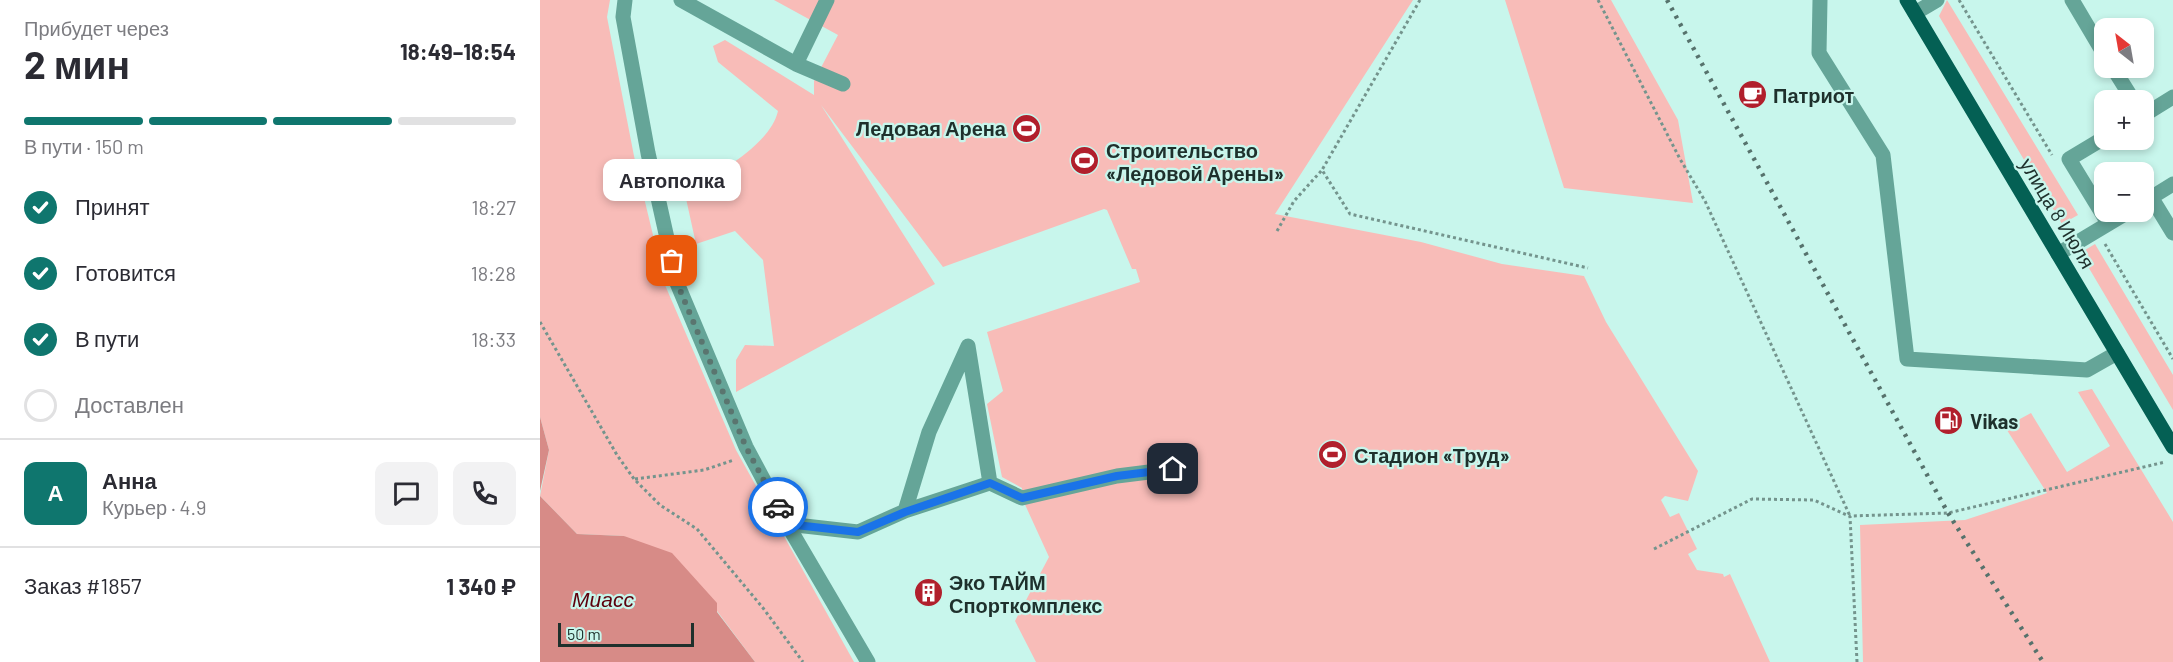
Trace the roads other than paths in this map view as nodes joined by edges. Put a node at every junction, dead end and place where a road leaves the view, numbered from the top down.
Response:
1 (625, 0) edge
2 (681, 0) edge
3 (827, 0) edge
4 (1820, 0) edge
5 (1937, 0) edge
6 (2072, 0) edge
7 (1911, 7) edge
8 (2094, 37) edge
9 (796, 64) junction
10 (843, 84) dead end
11 (2173, 97) edge
12 (2154, 109) edge
13 (2094, 144) edge
14 (2173, 184) edge
15 (2154, 196) edge
16 (2154, 209) edge
17 (2111, 222) edge
18 (2108, 224) junction
19 (2173, 233) edge
20 (2058, 254) junction
21 (2117, 353) junction
22 (2173, 447) edge
23 (1173, 469) dead end
24 (990, 483) junction
25 (905, 512) junction
26 (787, 524) junction
27 (868, 662) edge

1 - 26 street
2 - 9 street
3 - 9 street
4 - 21 street
5 - 7 street
6 - 8 street
7 - 20 main road, улица 8 Июля
9 - 10 street
11 - 12 street
13 - 18 street
14 - 15 street
16 - 19 street
17 - 18 street
18 - 20 street
20 - 21 main road, улица 8 Июля
21 - 22 main road, улица 8 Июля
23 - 24 street
24 - 25 street
24 - 25 street
25 - 26 street
26 - 27 street

